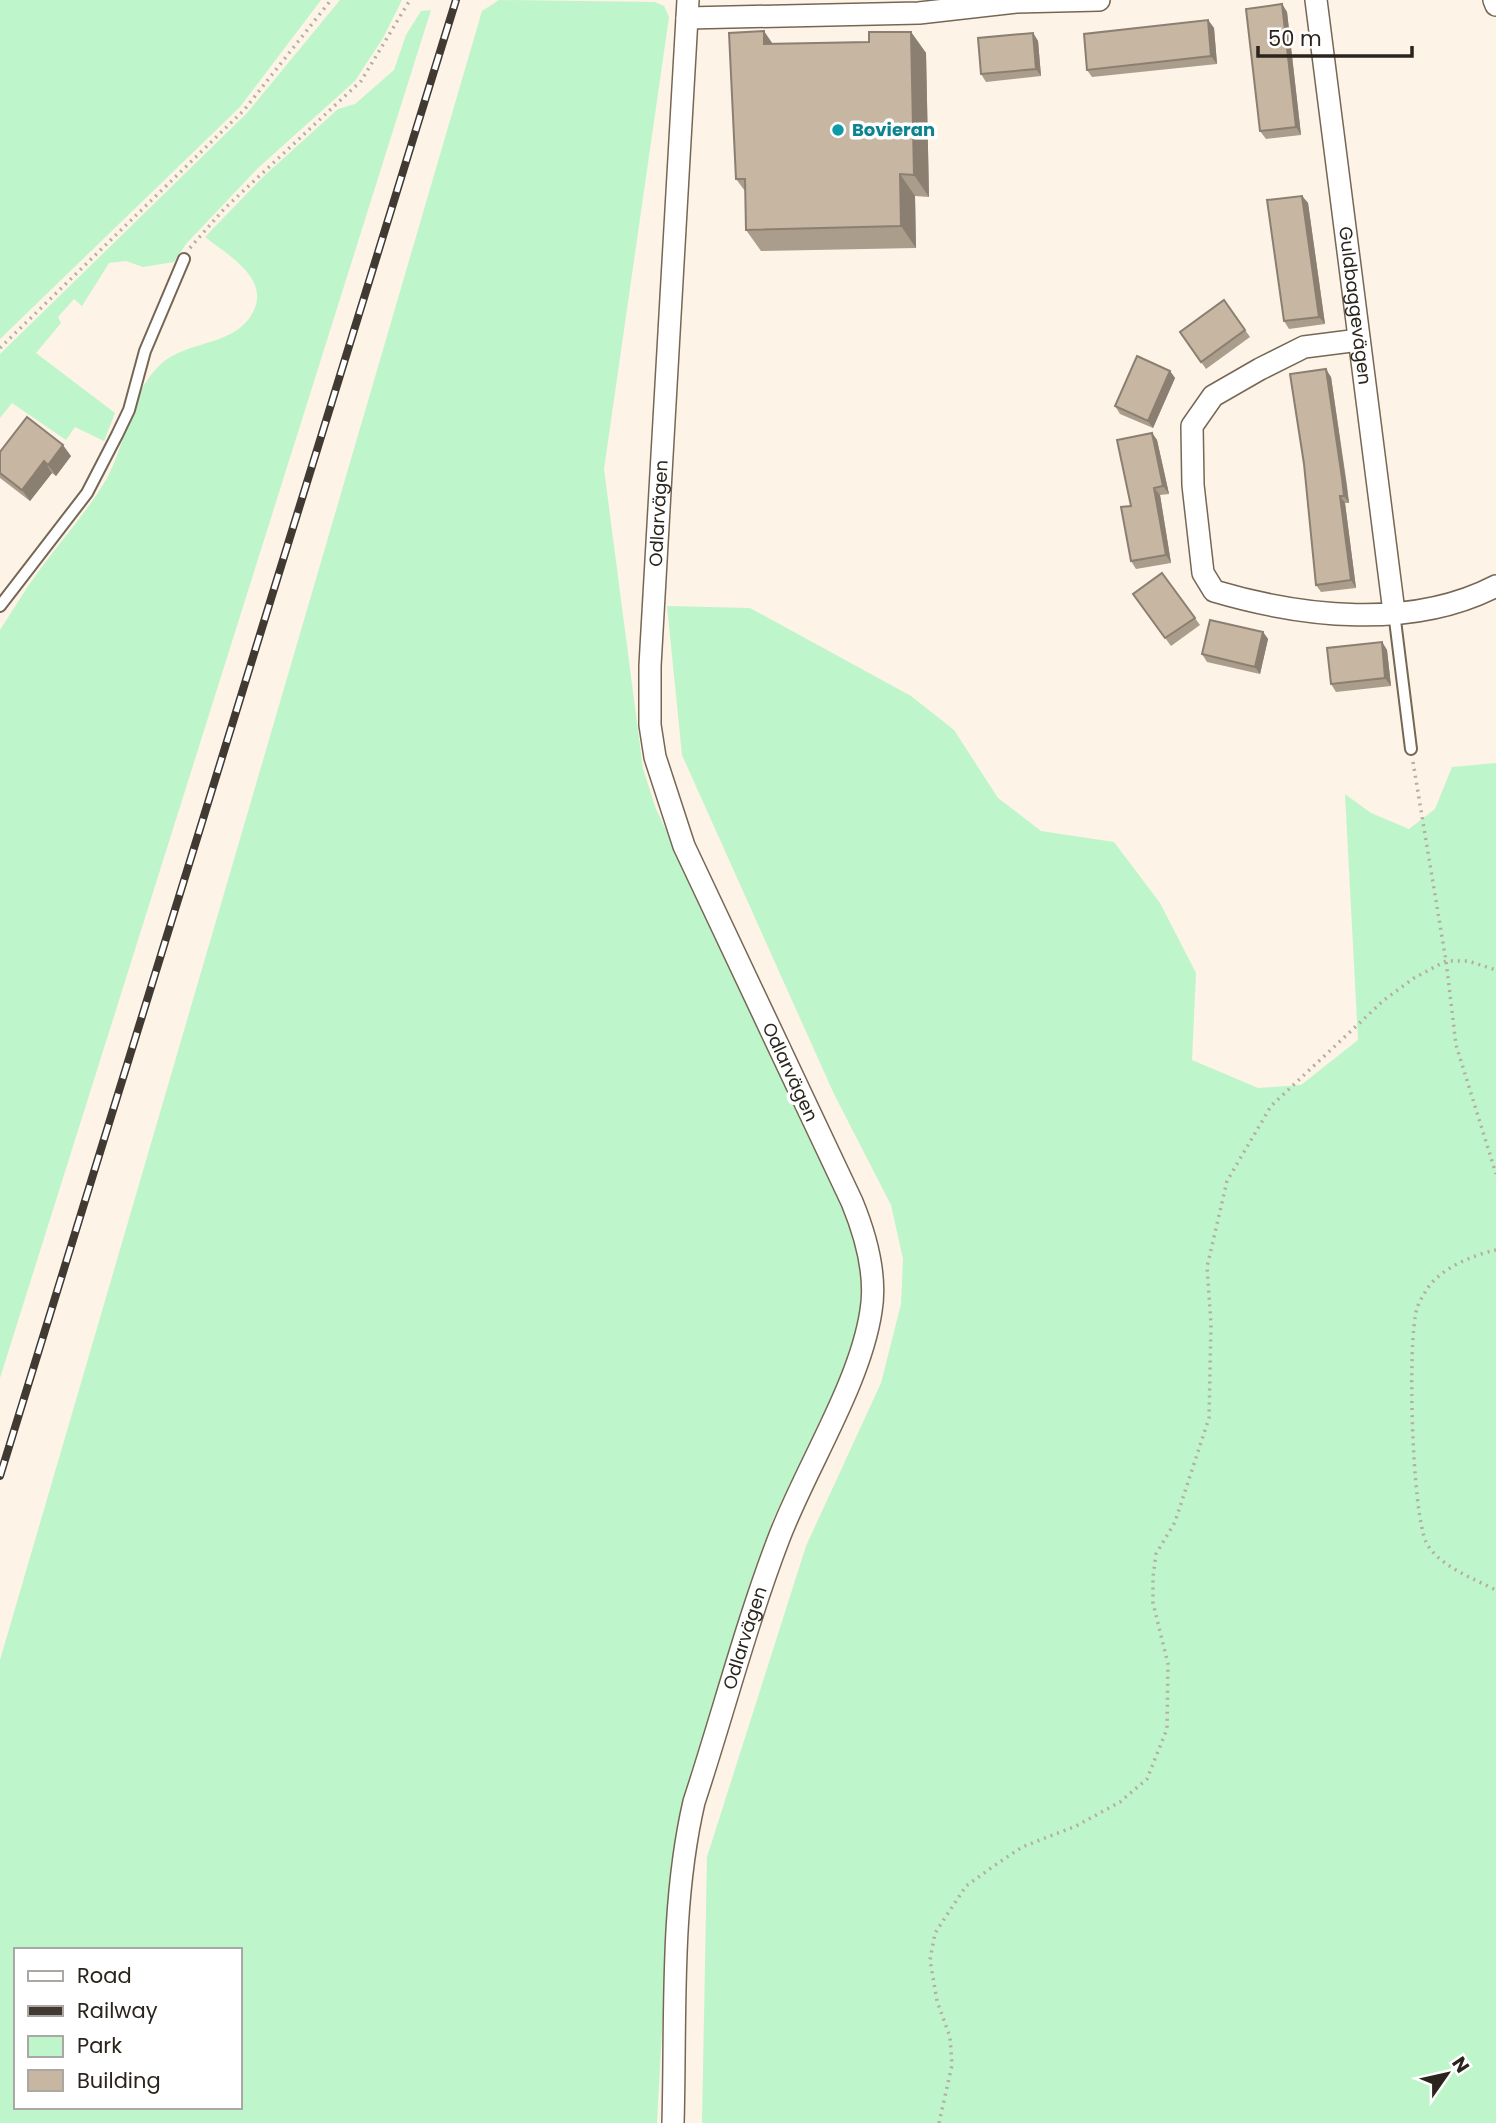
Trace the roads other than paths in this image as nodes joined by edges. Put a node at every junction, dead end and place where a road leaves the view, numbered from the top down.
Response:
1 (1099, 0) edge
2 (1316, 0) edge
3 (1494, 0) edge
4 (1496, 5) edge
5 (687, 9) edge
6 (184, 259) road end
7 (1359, 340) junction
8 (1496, 586) edge
9 (0, 606) edge
10 (1394, 612) junction
11 (1411, 749) road end
12 (673, 2123) edge

1 - 5 street
2 - 7 street, Guldbaggevägen
3 - 4 street
5 - 12 street, Odlarvägen
6 - 9 lane
7 - 10 street, Guldbaggevägen
7 - 10 street
8 - 10 street
10 - 11 lane

